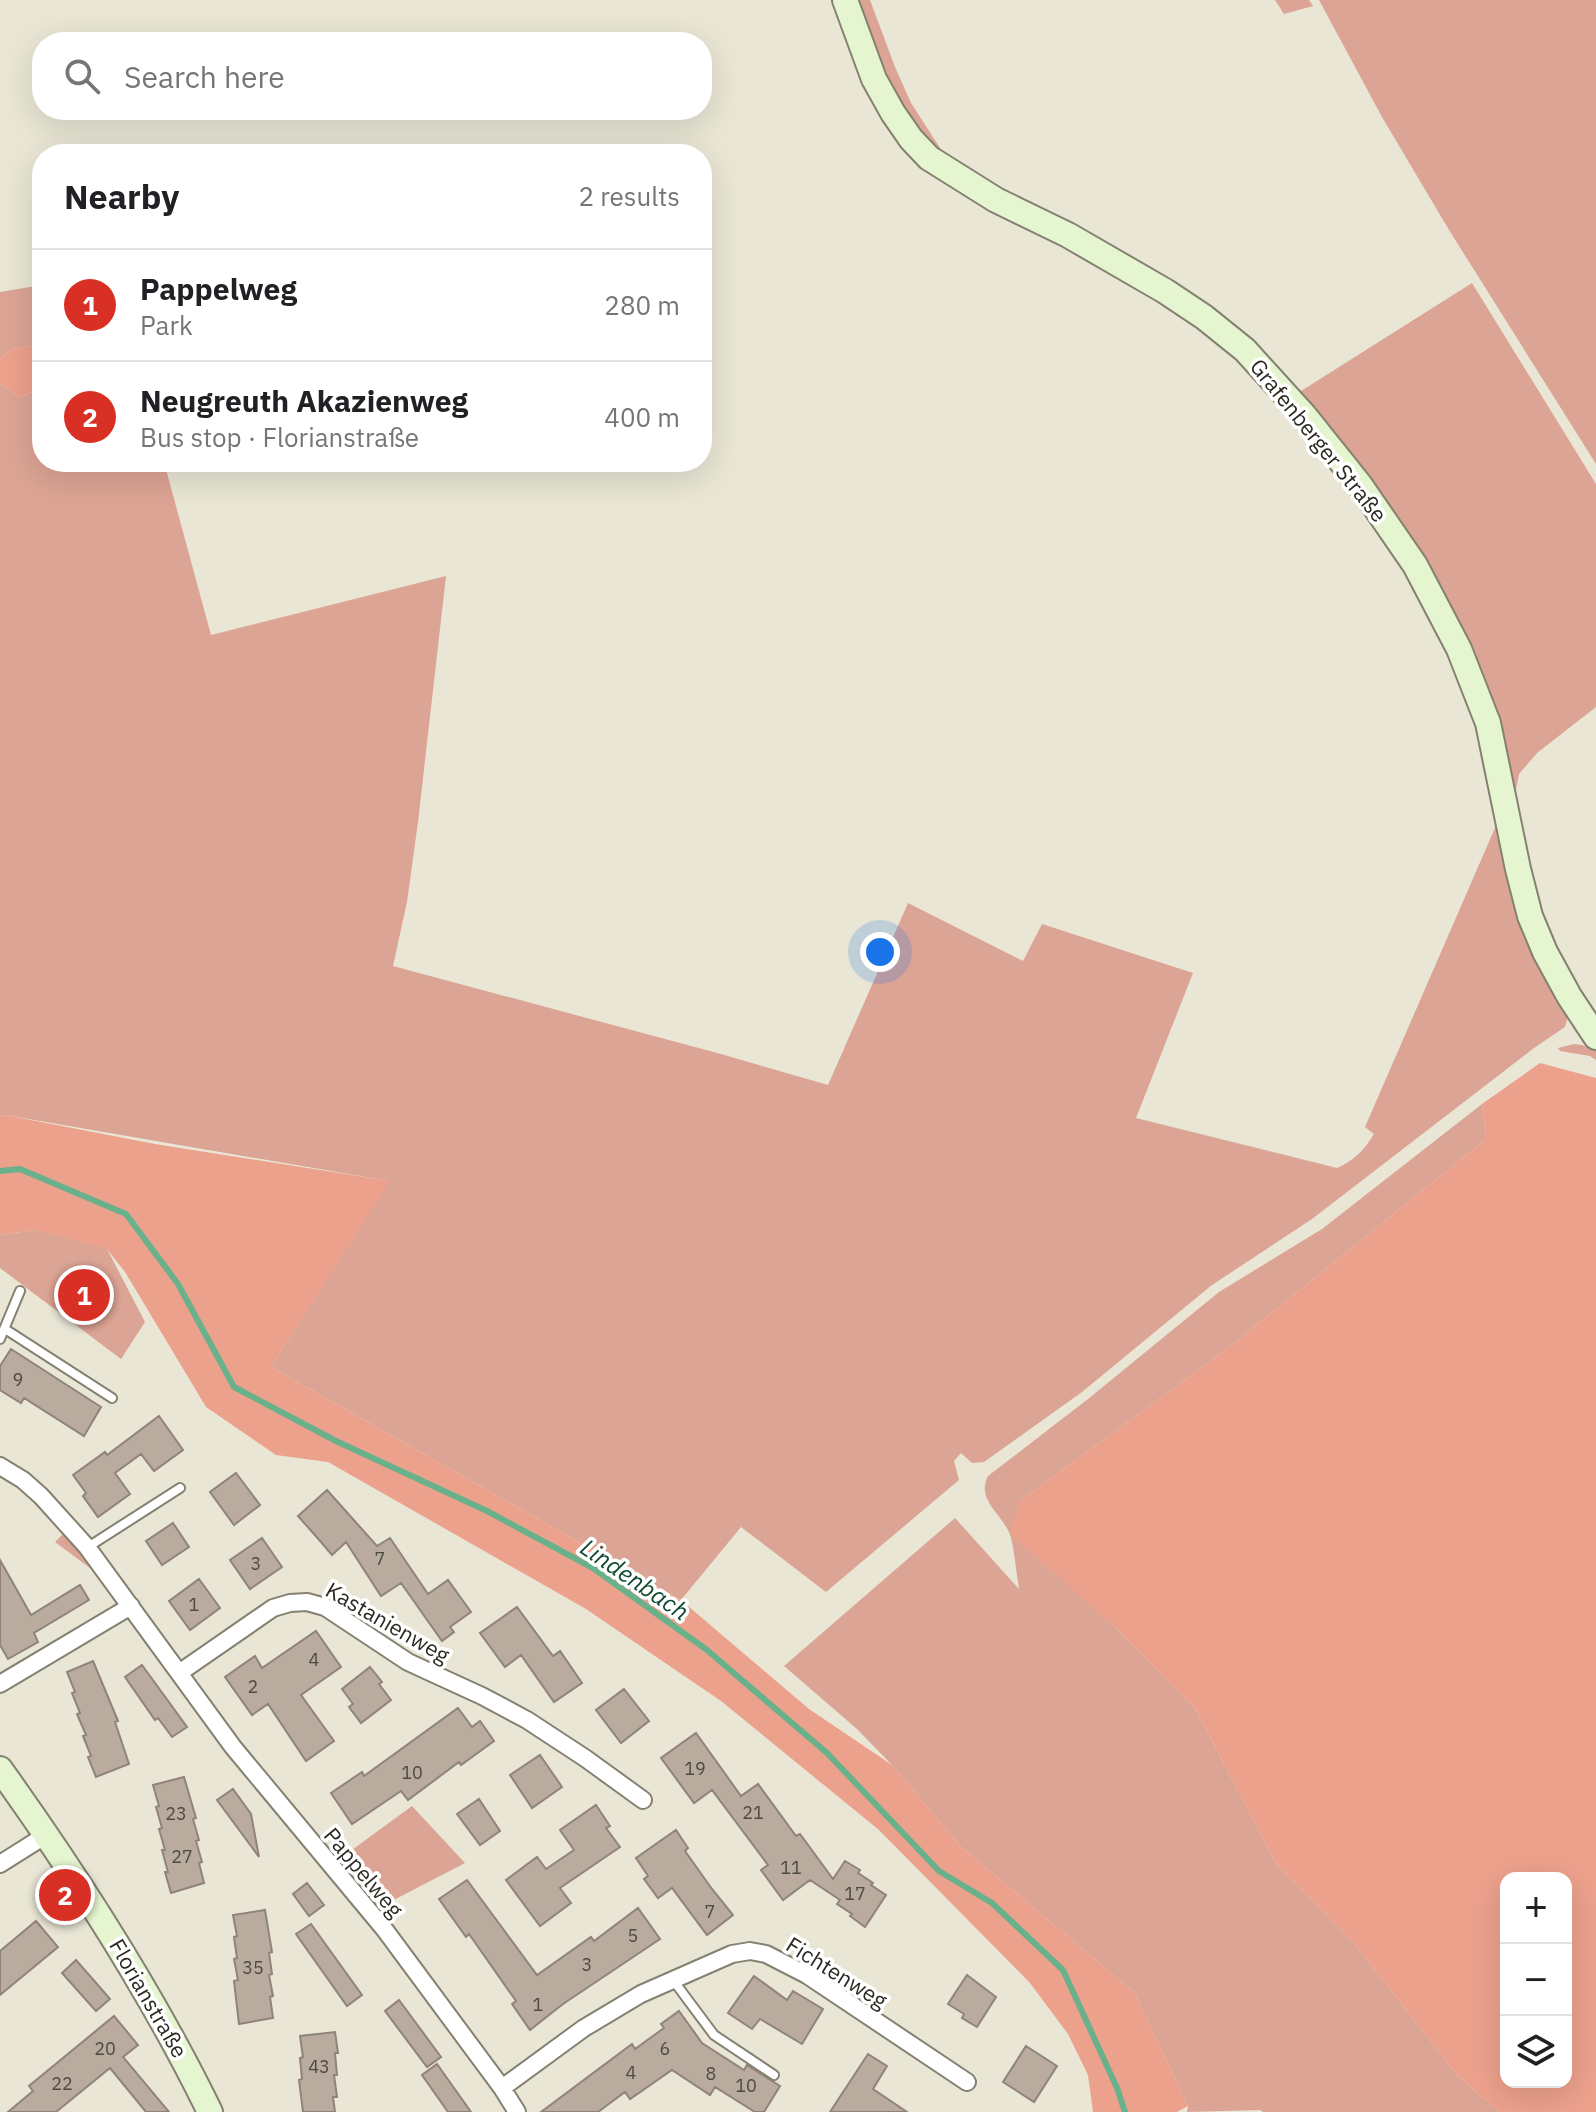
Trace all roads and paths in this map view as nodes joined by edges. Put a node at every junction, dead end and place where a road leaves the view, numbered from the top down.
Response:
1 (845, 0) edge
2 (1596, 1037) edge
3 (20, 1291) dead end
4 (5, 1329) junction
5 (0, 1339) edge
6 (112, 1398) dead end
7 (0, 1466) edge
8 (180, 1488) dead end
9 (87, 1547) junction
10 (131, 1606) junction
11 (179, 1673) junction
12 (0, 1684) edge
13 (0, 1769) edge
14 (643, 1800) dead end
15 (46, 1835) junction
16 (0, 1864) edge
17 (673, 1980) junction
18 (774, 2075) dead end
19 (967, 2082) dead end
20 (502, 2088) junction
21 (210, 2112) edge
22 (517, 2112) edge

1 - 2 street, Grafenberger Straße
3 - 4 lane
4 - 5 lane
4 - 6 lane
7 - 9 street, Pappelweg
8 - 9 lane
9 - 10 street, Pappelweg
10 - 11 street, Pappelweg
10 - 12 street
11 - 14 street, Kastanienweg
11 - 20 street, Pappelweg
13 - 15 street, Florianstraße
15 - 16 street
15 - 21 street, Florianstraße
17 - 18 lane
17 - 19 street, Fichtenweg
17 - 20 street, Fichtenweg
20 - 22 street, Pappelweg

